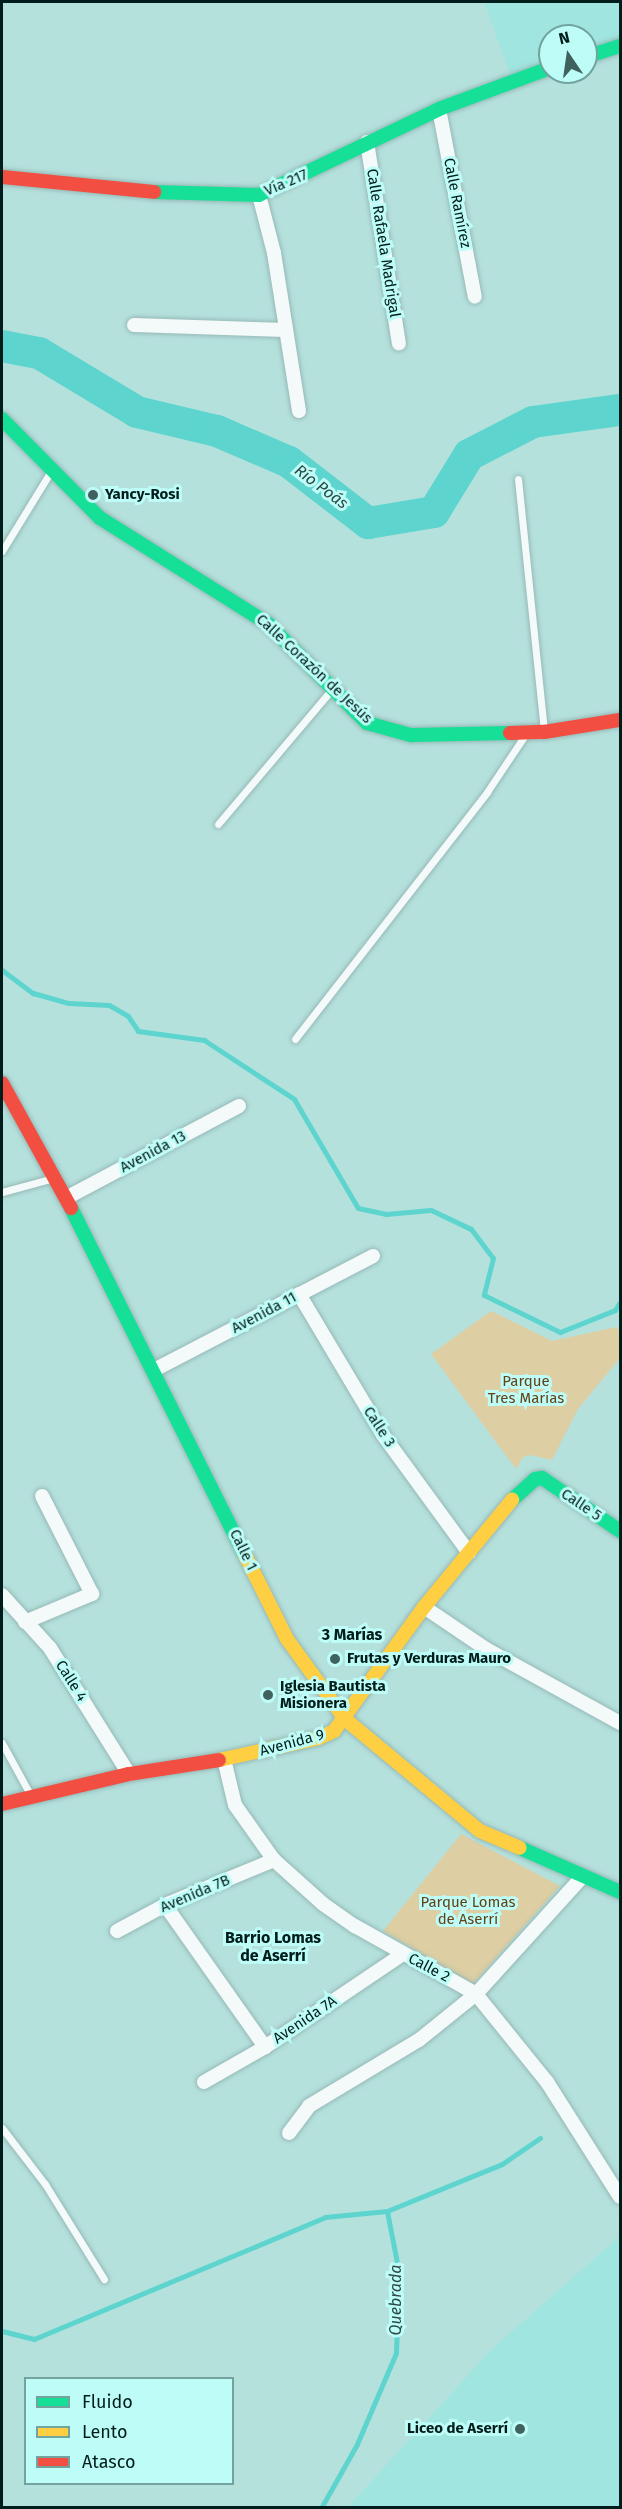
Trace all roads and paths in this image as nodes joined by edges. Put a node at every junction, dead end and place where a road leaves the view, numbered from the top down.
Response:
1 (621, 46) edge
2 (598, 53) edge
3 (538, 72) edge
4 (440, 109) junction
5 (367, 142) junction
6 (2, 177) edge
7 (258, 195) junction
8 (475, 297) dead end
9 (134, 325) dead end
10 (285, 330) junction
11 (399, 343) dead end
12 (300, 411) dead end
13 (2, 419) edge
14 (51, 471) junction
15 (518, 479) dead end
16 (2, 550) edge
17 (334, 686) junction
18 (621, 720) edge
19 (544, 732) junction
20 (527, 733) junction
21 (218, 824) dead end
22 (295, 1039) dead end
23 (2, 1083) edge
24 (239, 1106) dead end
25 (56, 1178) junction
26 (2, 1192) edge
27 (66, 1198) junction
28 (373, 1256) dead end
29 (300, 1294) junction
30 (154, 1370) junction
31 (542, 1478) joint
32 (42, 1496) dead end
33 (621, 1531) edge
34 (469, 1554) junction
35 (2, 1595) edge
36 (424, 1607) junction
37 (25, 1622) junction
38 (345, 1719) junction
39 (621, 1723) edge
40 (2, 1743) edge
41 (224, 1760) junction
42 (129, 1774) junction
43 (31, 1796) junction
44 (2, 1804) edge
45 (274, 1860) junction
46 (581, 1878) junction
47 (621, 1892) edge
48 (165, 1905) junction
49 (117, 1931) dead end
50 (402, 1954) junction
51 (476, 1994) junction
52 (265, 2047) junction
53 (204, 2082) dead end
54 (2, 2128) edge
55 (289, 2133) dead end
56 (621, 2197) edge
57 (104, 2279) dead end

1 - 2 street
3 - 4 street, Vía 217
4 - 5 street, Vía 217
4 - 8 street, Calle Ramírez
5 - 7 street, Vía 217
5 - 11 street, Calle Rafaela Madrigal
6 - 7 street, Vía 217
7 - 10 street
9 - 10 street
10 - 12 street
13 - 14 street, Calle Corazón de Jesús
14 - 16 lane
14 - 17 street, Calle Corazón de Jesús
15 - 19 lane
17 - 20 street, Calle Corazón de Jesús
17 - 21 lane
18 - 19 street, Calle Corazón de Jesús
19 - 20 street, Calle Corazón de Jesús
20 - 22 lane
23 - 25 street, Calle 1
24 - 27 street, Avenida 13
25 - 26 lane
25 - 27 street, Calle 1
27 - 30 street, Calle 1
28 - 29 street, Avenida 11
29 - 30 street, Avenida 11
29 - 34 street, Calle 3
30 - 38 street, Calle 1
31 - 33 street, Calle 5
31 - 34 street, Avenida 9
32 - 37 street
34 - 36 street, Avenida 9
35 - 37 street, Calle 4
36 - 38 street, Avenida 9
36 - 39 street
37 - 42 street, Calle 4
38 - 41 street, Avenida 9
38 - 46 street, Calle 1
40 - 43 lane
41 - 42 street, Avenida 9
41 - 45 street, Calle 2
42 - 43 street, Avenida 9
43 - 44 street, Avenida 9
45 - 48 street, Avenida 7B
45 - 50 street, Calle 2
46 - 47 street, Calle 1
46 - 51 street
48 - 49 street, Avenida 7B
48 - 52 street
50 - 51 street, Calle 2
50 - 52 street, Avenida 7A
51 - 55 street
51 - 56 street, Calle 2
52 - 53 street, Avenida 7A
54 - 57 lane

